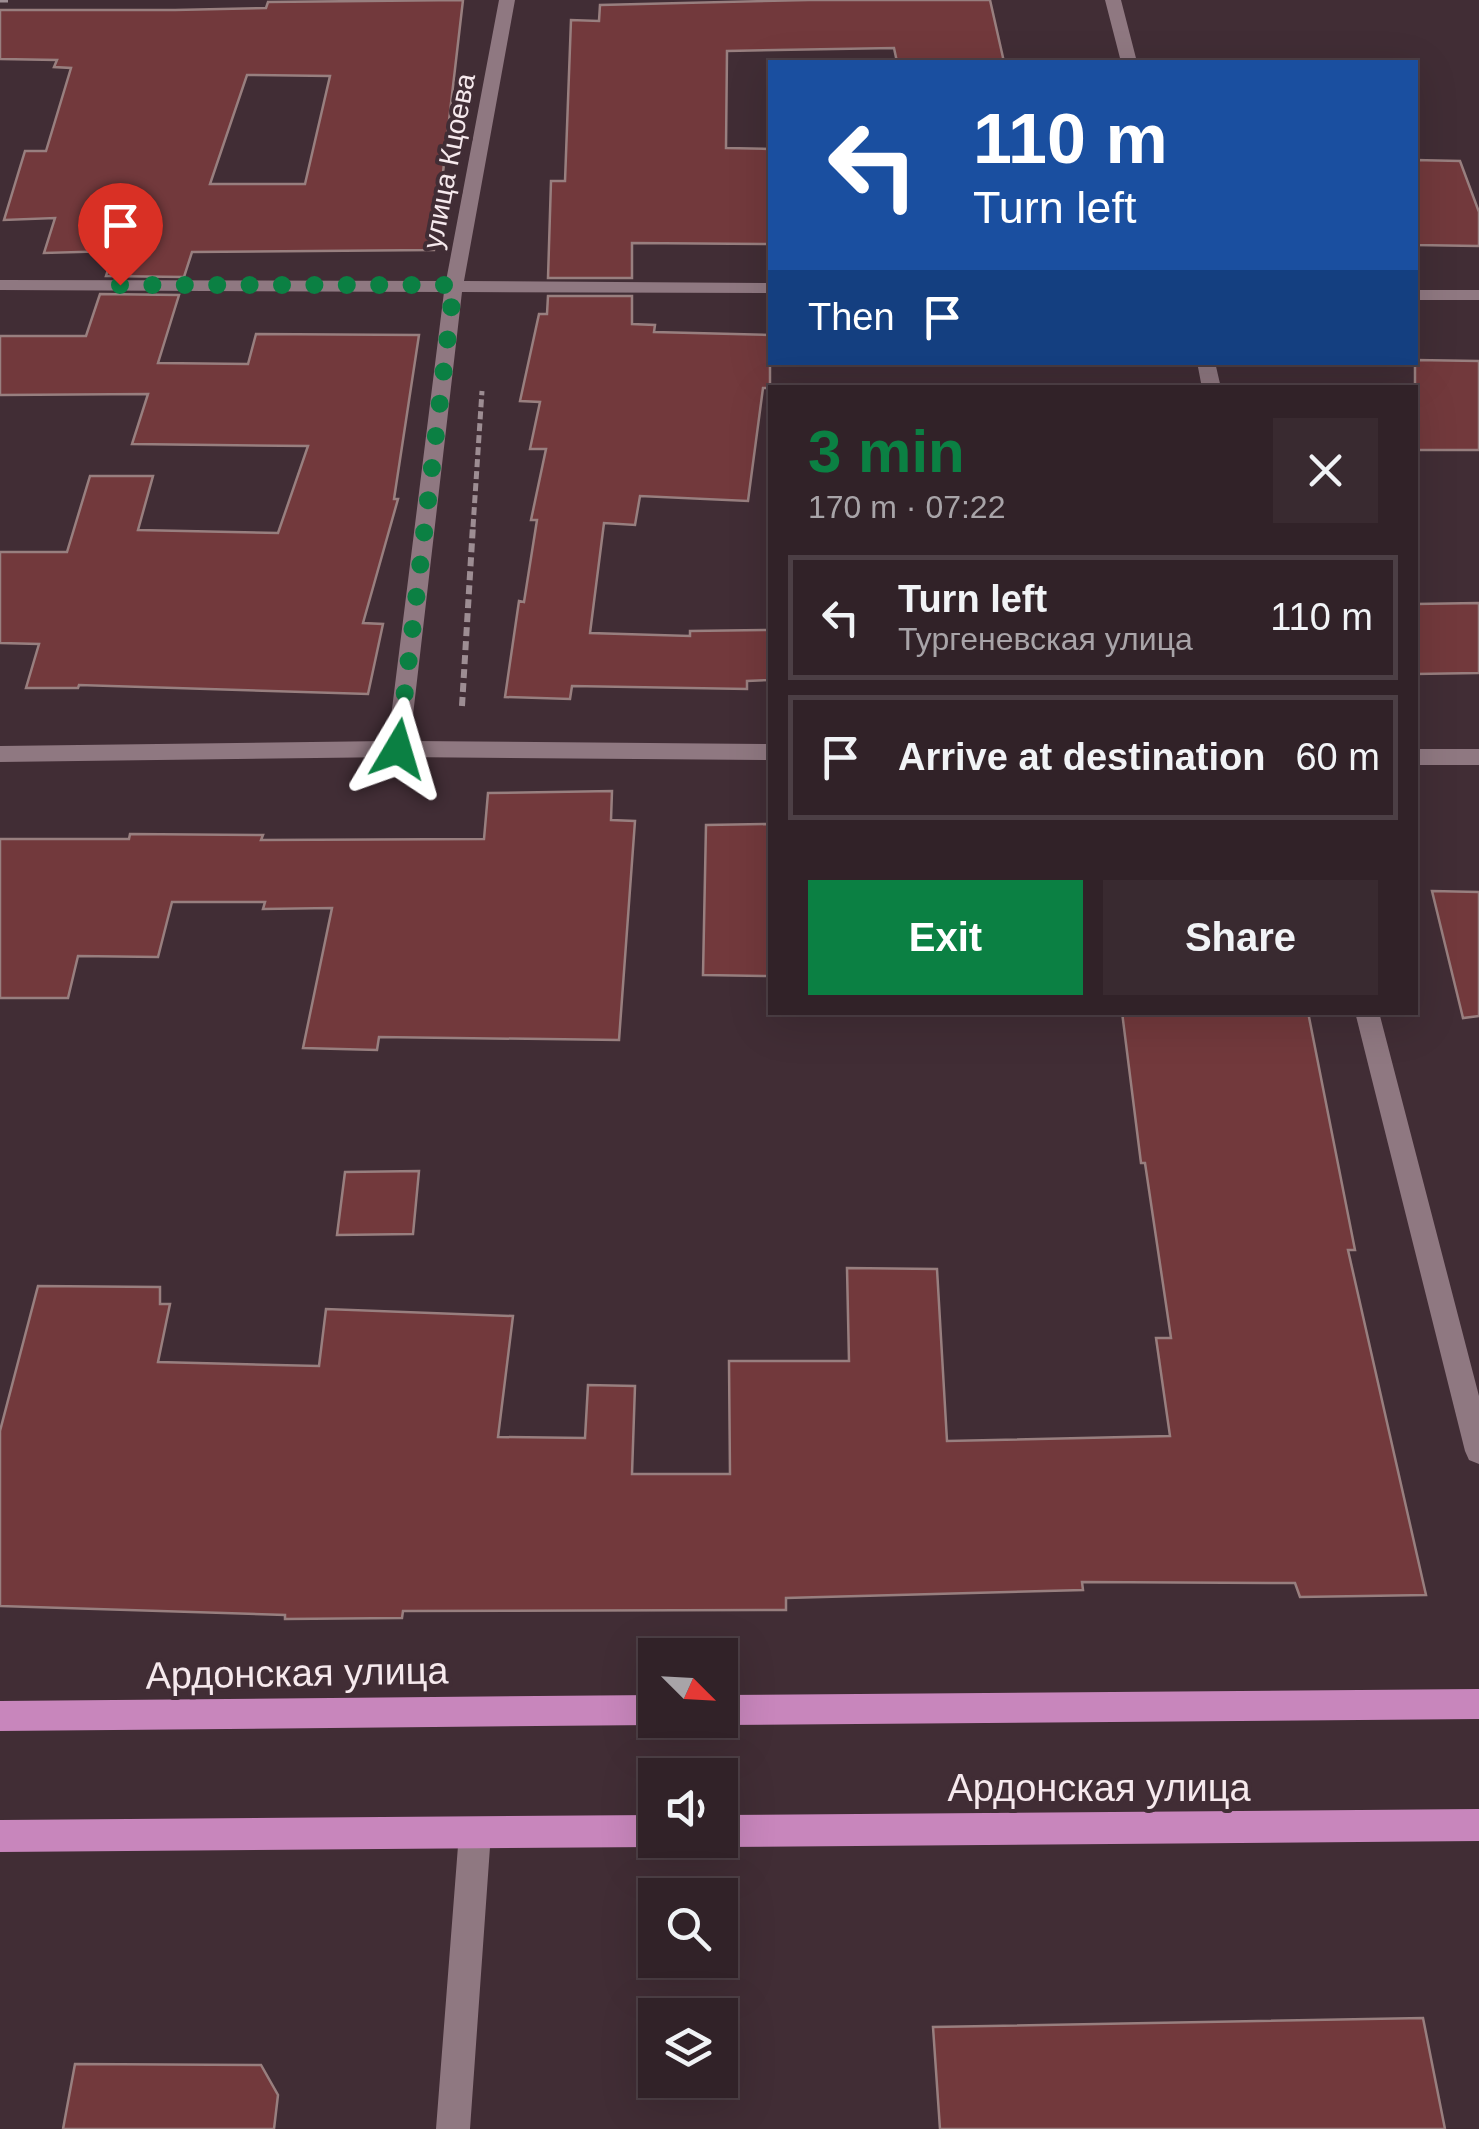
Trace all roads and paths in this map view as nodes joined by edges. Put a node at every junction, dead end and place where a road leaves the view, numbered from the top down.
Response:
1 (0, 0) edge
2 (8, 0) edge
3 (506, 0) edge
4 (1114, 0) edge
5 (1129, 60) edge
6 (0, 285) edge
7 (454, 285) junction
8 (768, 288) edge
9 (1418, 295) edge
10 (1479, 295) edge
11 (482, 388) dead end
12 (462, 706) dead end
13 (398, 749) junction
14 (768, 752) edge
15 (0, 754) edge
16 (1418, 757) edge
17 (1479, 757) edge
18 (1368, 1015) edge
19 (1479, 1450) edge
20 (1479, 1704) edge
21 (638, 1710) edge
22 (738, 1710) edge
23 (0, 1716) edge
24 (1479, 1826) edge
25 (638, 1831) edge
26 (738, 1831) edge
27 (475, 1832) junction
28 (0, 1836) edge
29 (453, 2129) edge

1 - 2 path
3 - 7 street, улица Кцоева
4 - 5 street
6 - 7 street
7 - 8 street
7 - 13 street, улица Кцоева
9 - 10 street
11 - 12 path
13 - 14 street
13 - 15 street
16 - 17 street
18 - 19 street
20 - 22 main road
21 - 23 main road, Ардонская улица
24 - 26 main road, Ардонская улица
25 - 27 main road
27 - 28 main road
27 - 29 street

